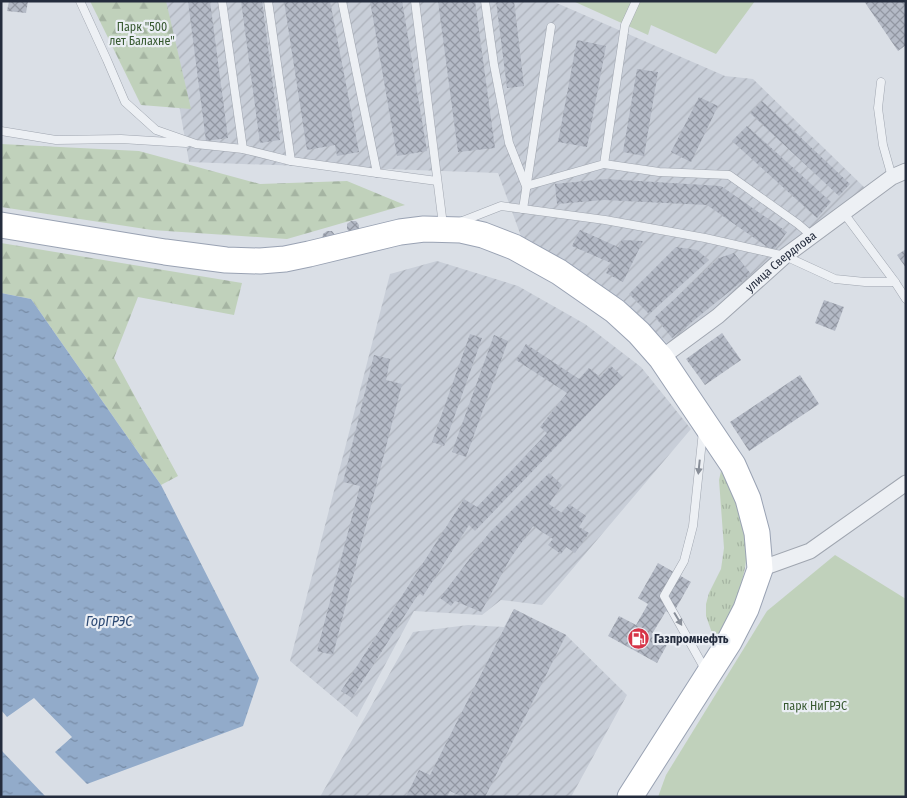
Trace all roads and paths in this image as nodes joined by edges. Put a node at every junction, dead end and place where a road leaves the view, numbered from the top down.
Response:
1 (80, 1) edge
2 (222, 1) edge
3 (268, 1) edge
4 (342, 1) edge
5 (416, 1) edge
6 (485, 1) edge
7 (636, 1) edge
8 (551, 27) dead end
9 (881, 82) dead end
10 (1, 131) edge
11 (196, 144) junction
12 (243, 149) junction
13 (291, 160) junction
14 (604, 164) junction
15 (377, 173) junction
16 (899, 174) edge
17 (437, 181) junction
18 (526, 186) junction
19 (523, 209) junction
20 (843, 212) junction
21 (1, 226) edge
22 (443, 229) junction
23 (812, 236) junction
24 (785, 256) junction
25 (895, 282) junction
26 (906, 299) edge
27 (661, 358) junction
28 (704, 419) junction
29 (906, 483) edge
30 (760, 569) junction
31 (708, 675) junction
32 (630, 797) edge

1 - 11 lane
2 - 12 lane
3 - 13 lane
4 - 15 lane
5 - 17 lane
6 - 18 lane
7 - 14 lane
8 - 18 lane
9 - 16 lane
10 - 11 lane
11 - 12 lane
12 - 13 lane
13 - 15 lane
14 - 18 lane
14 - 23 lane
15 - 17 lane
16 - 20 street, улица Свердлова
17 - 22 lane
18 - 19 lane
19 - 22 lane
19 - 24 lane
20 - 23 street, улица Свердлова
20 - 25 lane
21 - 22 main road
22 - 27 main road
23 - 24 street, улица Свердлова
24 - 25 lane
24 - 27 street, улица Свердлова
25 - 26 lane
27 - 28 main road
28 - 30 main road
28 -> 31 lane
29 - 30 street
30 - 31 main road
31 - 32 main road

